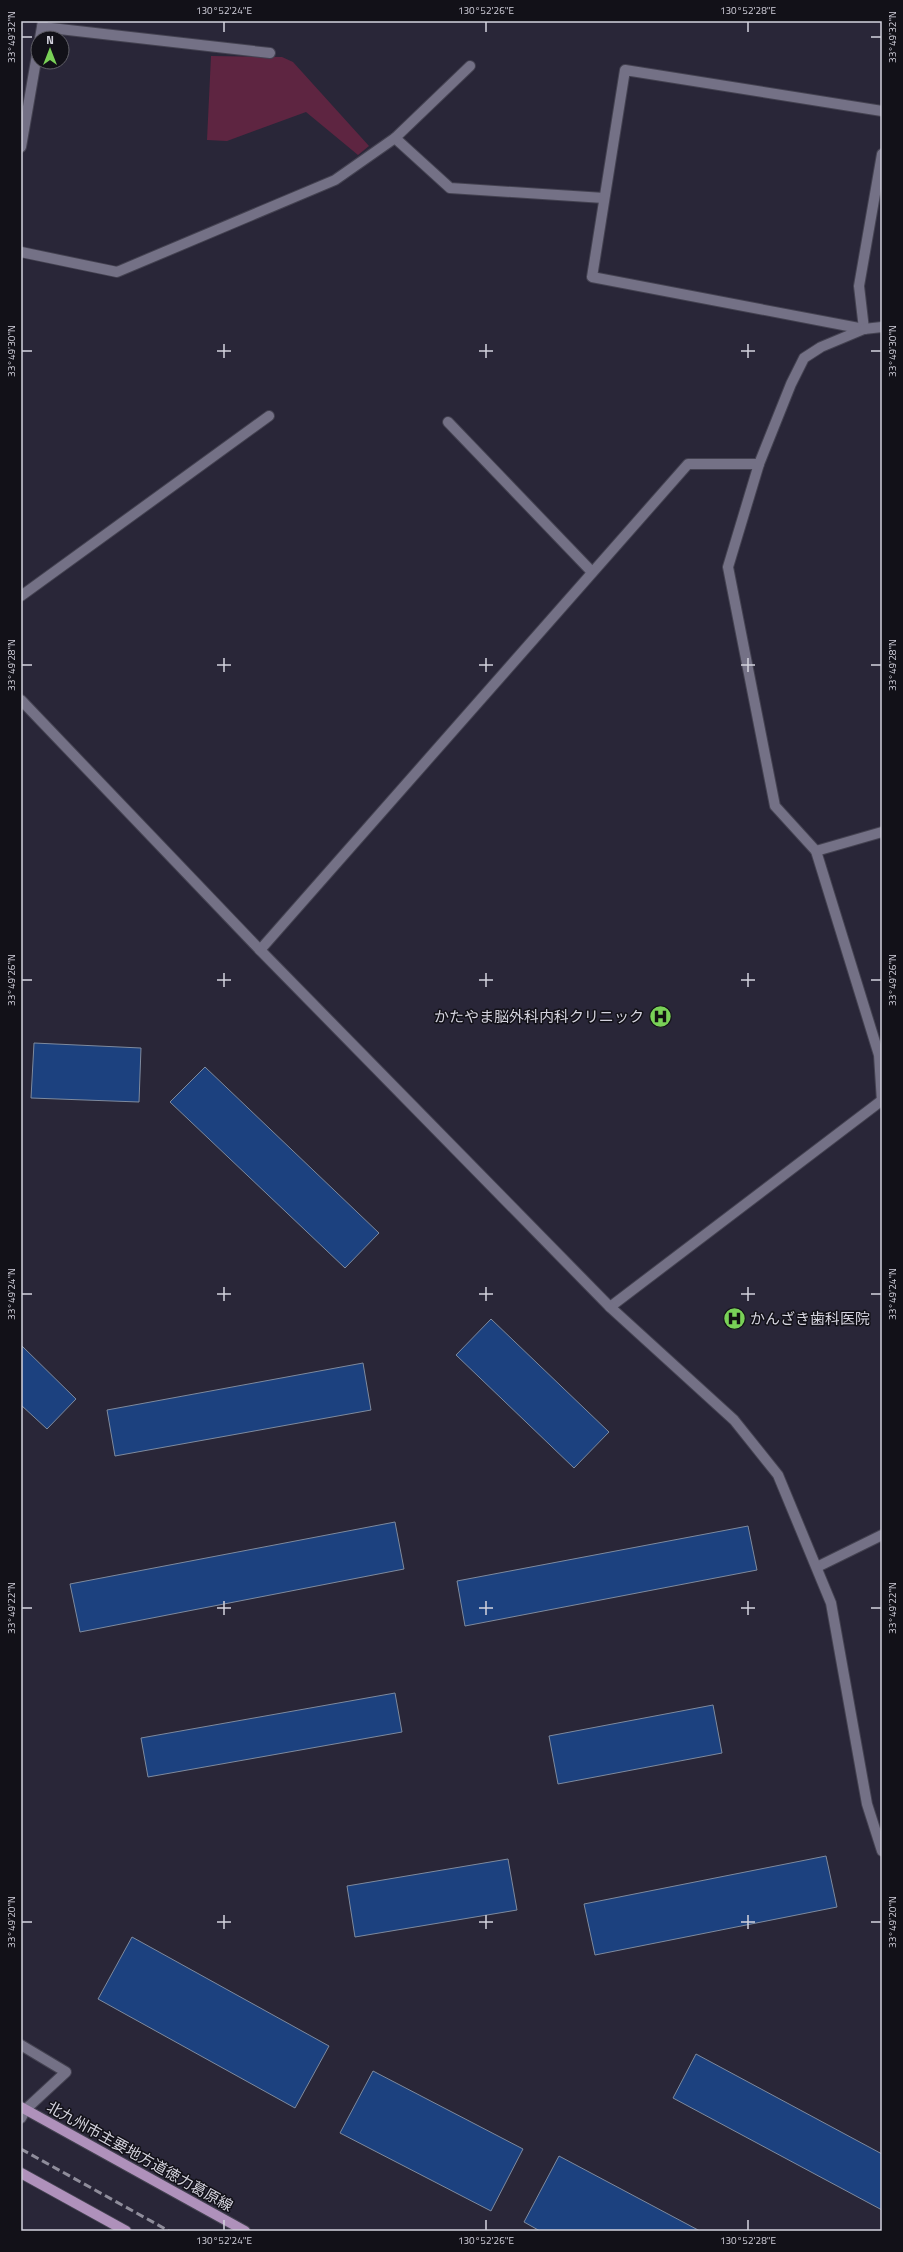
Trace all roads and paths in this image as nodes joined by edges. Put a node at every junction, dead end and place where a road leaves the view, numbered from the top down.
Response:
1 (42, 24) edge
2 (270, 53) dead end
3 (470, 66) dead end
4 (34, 70) edge
5 (882, 111) edge
6 (395, 138) junction
7 (21, 147) edge
8 (882, 154) edge
9 (604, 198) junction
10 (21, 252) edge
11 (882, 327) edge
12 (864, 329) junction
13 (269, 416) dead end
14 (448, 422) dead end
15 (758, 464) junction
16 (592, 572) junction
17 (21, 596) edge
18 (21, 700) edge
19 (882, 832) edge
20 (816, 851) junction
21 (260, 950) junction
22 (881, 1102) edge
23 (610, 1307) junction
24 (882, 1535) edge
25 (817, 1567) junction
26 (882, 1851) edge
27 (21, 2045) edge
28 (23, 2111) edge
29 (21, 2174) edge
30 (126, 2231) edge
31 (245, 2231) edge

1 - 2 street
3 - 6 street
4 - 7 street
5 - 9 street
6 - 9 street
6 - 10 street
8 - 12 street
9 - 12 street
11 - 12 street
12 - 15 street
13 - 17 street
14 - 16 street
15 - 16 street
15 - 20 street
16 - 21 street
18 - 21 street
19 - 20 street
20 - 22 street
21 - 23 street
22 - 23 street
23 - 25 street
24 - 25 street
25 - 26 street
27 - 28 street
28 - 31 main road, 北九州市主要地方道徳力葛原線
29 - 30 main road

